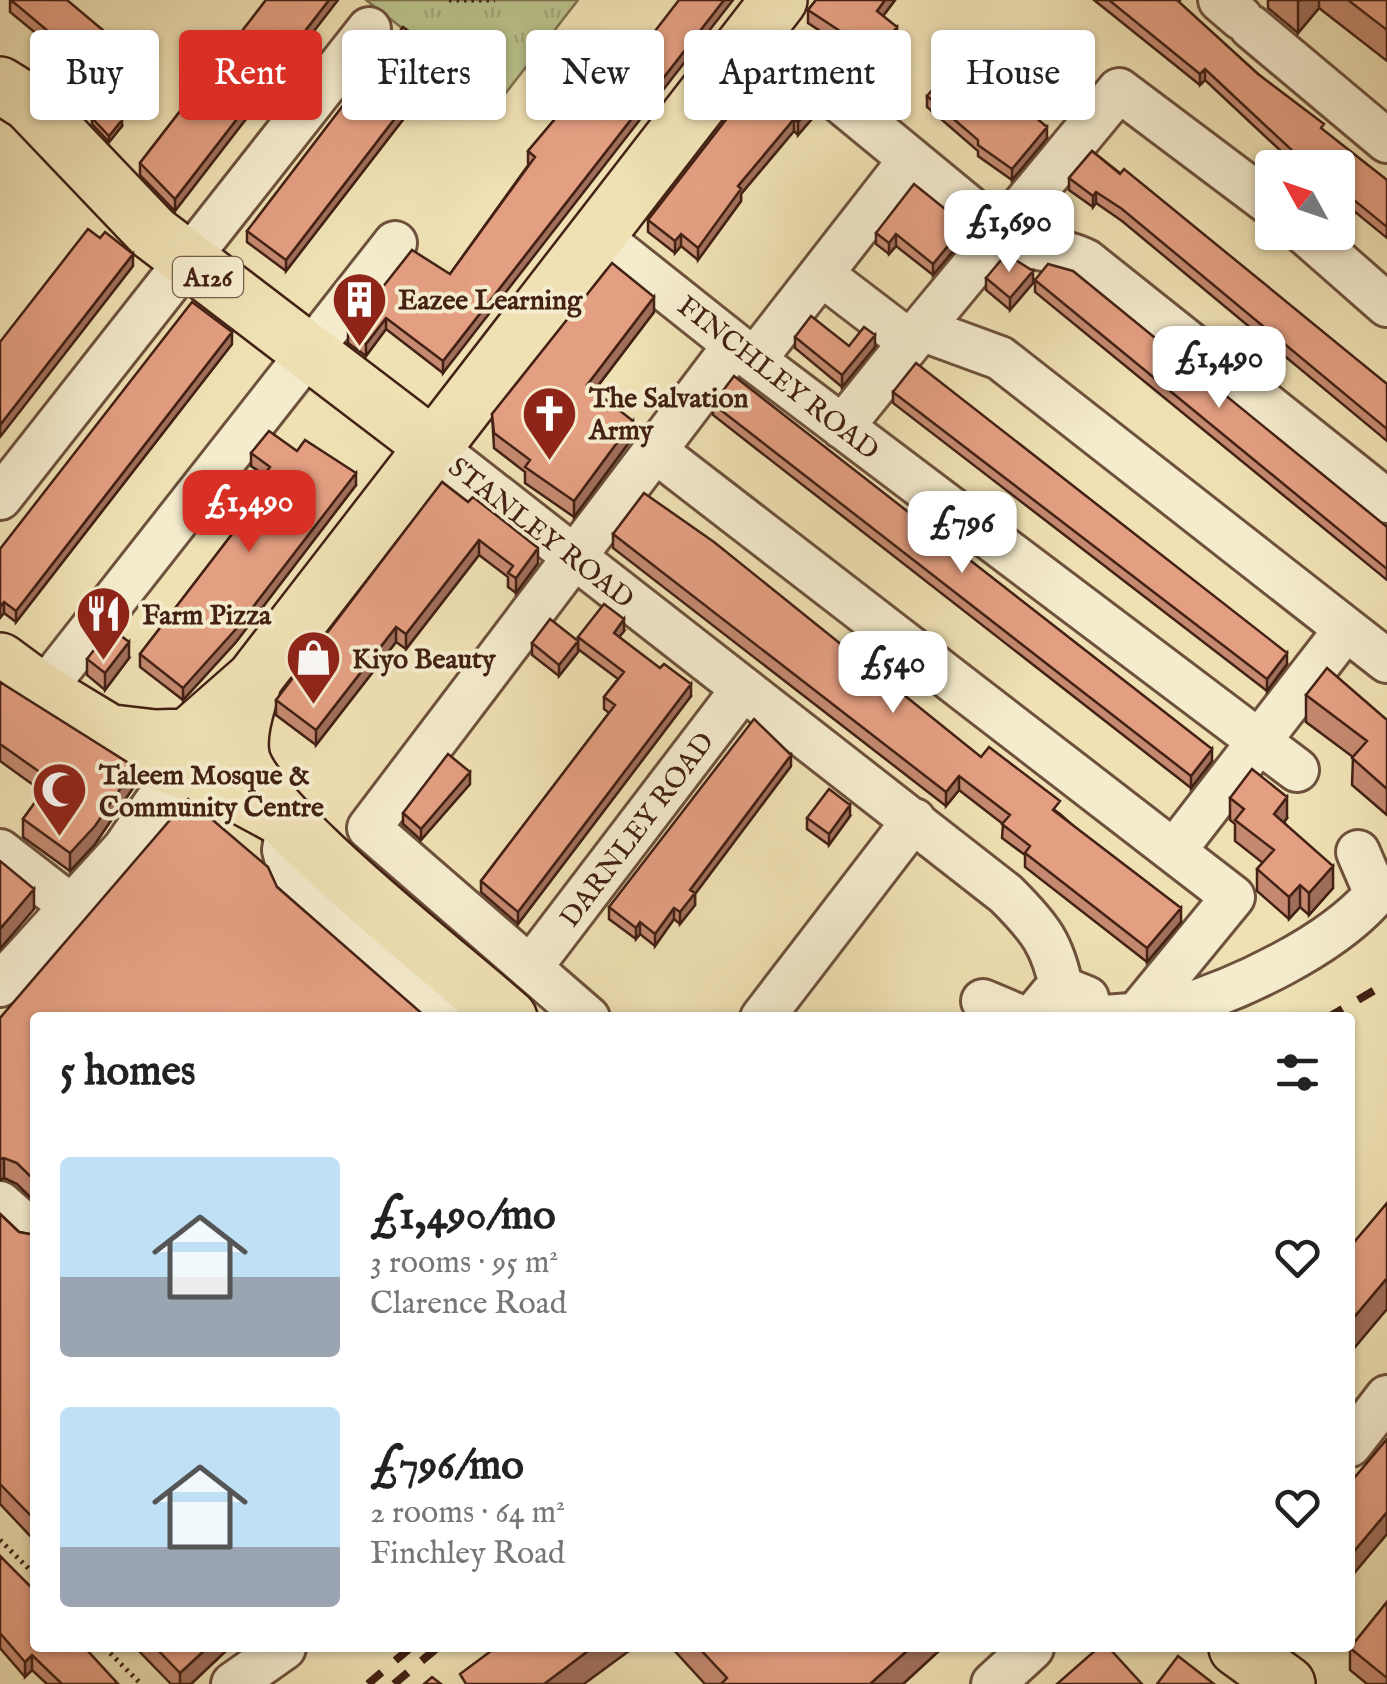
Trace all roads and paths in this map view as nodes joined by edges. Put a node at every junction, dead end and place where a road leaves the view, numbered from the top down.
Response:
1 (449, 0) edge
2 (496, 0) edge
3 (1232, 9) edge
4 (767, 16) edge
5 (369, 29) dead end
6 (0, 85) edge
7 (1387, 141) edge
8 (910, 160) junction
9 (1255, 193) edge
10 (1000, 232) junction
11 (597, 235) junction
12 (395, 243) dead end
13 (1325, 250) edge
14 (185, 260) junction
15 (822, 274) junction
16 (1387, 304) edge
17 (915, 336) junction
18 (308, 352) junction
19 (745, 353) junction
20 (842, 427) junction
21 (435, 448) junction
22 (654, 450) junction
23 (0, 498) edge
24 (1387, 500) edge
25 (572, 557) junction
26 (1346, 629) junction
27 (1387, 661) edge
28 (21, 676) edge
29 (254, 679) junction
30 (742, 690) junction
31 (104, 732) junction
32 (1260, 740) junction
33 (156, 761) junction
34 (1297, 770) dead end
35 (914, 820) junction
36 (292, 828) junction
37 (0, 851) edge
38 (1174, 851) junction
39 (1358, 852) dead end
40 (71, 906) junction
41 (530, 968) junction
42 (0, 985) edge
43 (982, 1001) dead end
44 (1047, 1004) edge
45 (433, 1012) edge
46 (502, 1012) edge
47 (581, 1012) edge
48 (767, 1012) edge
49 (1009, 1012) edge
50 (1108, 1012) edge
51 (1118, 1012) edge
52 (1151, 1012) edge
53 (1387, 1395) edge
54 (1355, 1402) edge
55 (1355, 1438) edge
56 (0, 1540) edge
57 (30, 1571) edge
58 (110, 1652) edge
59 (278, 1652) edge
60 (302, 1652) edge
61 (1028, 1652) edge
62 (1243, 1652) edge
63 (141, 1684) edge
64 (233, 1684) edge
65 (262, 1684) edge
66 (993, 1684) edge
67 (1288, 1684) edge

1 - 2 path
3 - 7 street
4 - 8 street
4 - 11 main road
5 - 14 street
6 - 14 main road, STANLEY ROAD / A126
8 - 10 street
8 - 15 street
9 - 10 street
10 - 17 street
10 - 24 street
11 - 19 street, FINCHLEY ROAD
11 - 21 main road
12 - 18 street
13 - 16 street
14 - 18 main road, STANLEY ROAD / A126
14 - 23 street
15 - 17 street
15 - 19 street
17 - 20 street
17 - 26 street
18 - 21 main road, STANLEY ROAD / A126
18 - 28 street
19 - 20 street, FINCHLEY ROAD
19 - 22 street
20 - 32 street, FINCHLEY ROAD
21 - 25 street, STANLEY ROAD
21 - 29 main road
22 - 25 street
22 - 38 street
25 - 30 street, STANLEY ROAD
25 - 41 street
26 - 27 street
26 - 32 street
28 - 31 main road
29 - 31 main road
29 - 36 main road
30 - 35 street, STANLEY ROAD
30 - 41 street, DARNLEY ROAD
31 - 33 main road
32 - 34 street, FINCHLEY ROAD
32 - 38 street
33 - 36 main road
33 - 40 street
35 - 44 street, STANLEY ROAD
35 - 48 street
36 - 45 street
36 - 46 main road
37 - 40 street
38 - 51 street
39 - 52 street
40 - 42 street
41 - 47 street
43 - 49 street
44 - 50 street
53 - 54 street
53 - 55 street
56 - 57 path
58 - 63 path
59 - 64 street
60 - 65 street
61 - 66 street
62 - 67 main road

